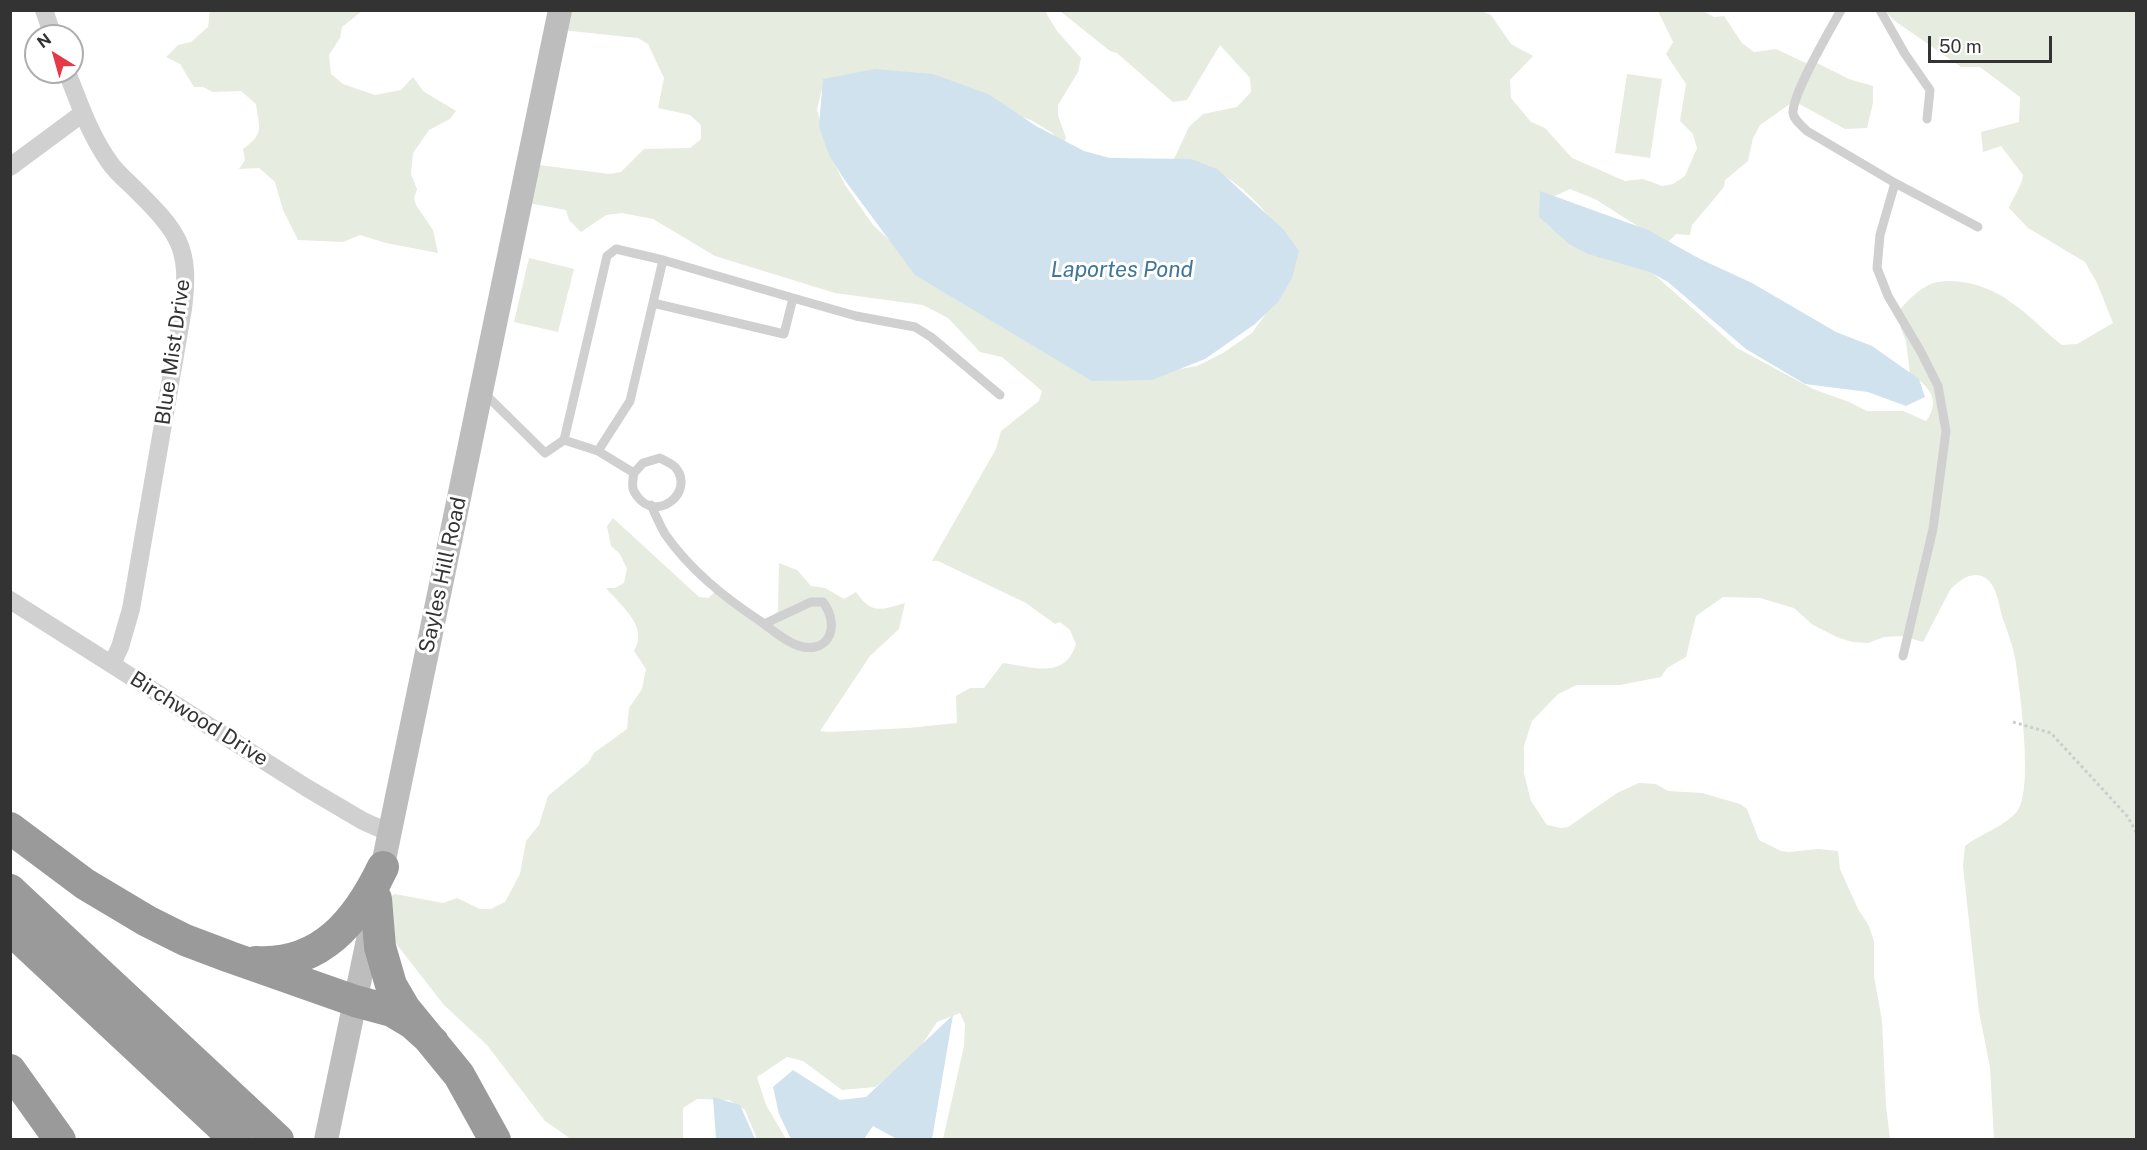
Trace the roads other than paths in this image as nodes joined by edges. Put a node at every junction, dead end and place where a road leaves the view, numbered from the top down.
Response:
1 (560, 10) edge
2 (1841, 10) edge
3 (1880, 10) edge
4 (72, 84) edge
5 (83, 113) junction
6 (1927, 119) dead end
7 (10, 167) edge
8 (1895, 183) junction
9 (1978, 227) dead end
10 (663, 260) junction
11 (793, 298) junction
12 (653, 303) junction
13 (481, 391) junction
14 (1000, 396) dead end
15 (564, 440) junction
16 (598, 451) junction
17 (634, 473) junction
18 (651, 505) junction
19 (10, 600) edge
20 (764, 624) junction
21 (1903, 656) dead end
22 (112, 664) junction
23 (10, 828) edge
24 (390, 833) junction
25 (383, 867) junction
26 (10, 890) edge
27 (376, 899) junction
28 (10, 929) edge
29 (230, 957) junction
30 (355, 1001) junction
31 (433, 1042) junction
32 (10, 1070) edge
33 (274, 1136) edge
34 (60, 1140) edge
35 (236, 1140) edge
36 (326, 1140) edge
37 (495, 1140) edge

1 - 13 main road, Sayles Hill Road
2 - 8 lane
3 - 6 lane
4 - 5 street, Blue Mist Drive
5 - 7 street
5 - 22 street, Blue Mist Drive
8 - 9 lane
8 - 21 lane
10 - 11 lane
10 - 12 lane
10 - 15 lane
11 - 12 lane
11 - 14 lane
12 - 16 lane
13 - 15 lane
13 - 24 main road, Sayles Hill Road
15 - 16 lane
16 - 17 lane
17 - 18 lane
17 - 18 lane
18 - 20 lane
19 - 22 street, Birchwood Drive
20 - 20 lane
22 - 24 street, Birchwood Drive
23 - 29 highway
24 - 25 main road, Sayles Hill Road
25 - 27 main road, Sayles Hill Road
25 - 29 highway
26 - 33 highway
27 - 30 main road, Sayles Hill Road
27 - 31 highway
28 - 35 highway
29 - 30 highway
30 - 31 highway
30 - 36 main road, Sayles Hill Road
31 - 37 highway
32 - 34 highway

